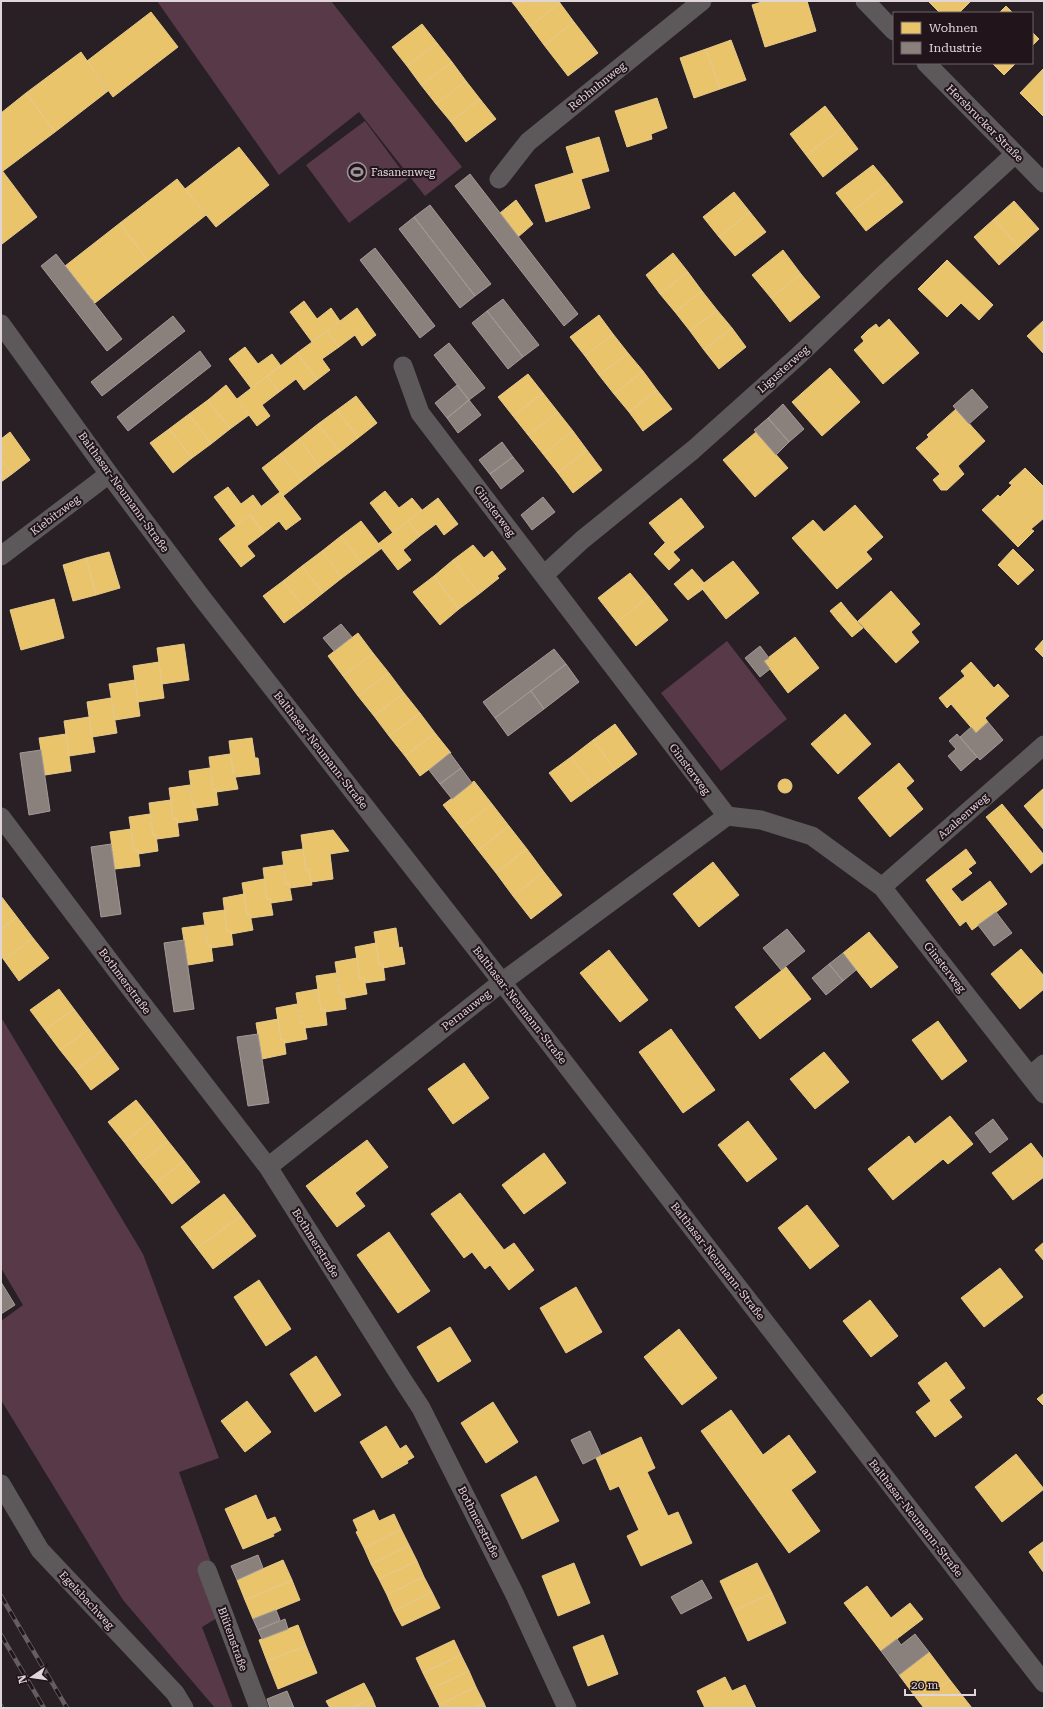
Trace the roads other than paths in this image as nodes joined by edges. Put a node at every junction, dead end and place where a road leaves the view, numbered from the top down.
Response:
1 (702, 1) edge
2 (876, 5) edge
3 (893, 30) edge
4 (927, 64) edge
5 (1015, 154) junction
6 (499, 179) dead end
7 (1044, 183) edge
8 (1, 324) edge
9 (403, 366) dead end
10 (109, 474) junction
11 (1, 556) edge
12 (544, 575) junction
13 (1044, 745) edge
14 (727, 816) junction
15 (1, 817) edge
16 (882, 887) junction
17 (502, 982) junction
18 (1037, 1070) edge
19 (1044, 1094) edge
20 (268, 1167) junction
21 (1, 1484) edge
22 (207, 1570) dead end
23 (1044, 1683) edge
24 (184, 1708) edge
25 (258, 1708) edge
26 (567, 1708) edge

1 - 6 street, Rebhuhnweg
2 - 3 street
4 - 5 street, Hersbrucker Straße
5 - 7 street, Hersbrucker Straße
5 - 12 street, Ligusterweg
8 - 10 street, Balthasar-Neumann-Straße
9 - 12 street, Ginsterweg
10 - 11 street, Kiebitzweg
10 - 17 street, Balthasar-Neumann-Straße
12 - 14 street, Ginsterweg
13 - 16 street, Azaleenweg
14 - 16 street, Ginsterweg
14 - 17 street, Pernauweg
15 - 20 street, Bothmerstraße
16 - 18 street, Ginsterweg
17 - 20 street, Pernauweg
17 - 23 street, Balthasar-Neumann-Straße
18 - 19 street, Ginsterweg
20 - 26 street, Bothmerstraße
21 - 24 street, Egelsbachweg
22 - 25 street, Blütenstraße

